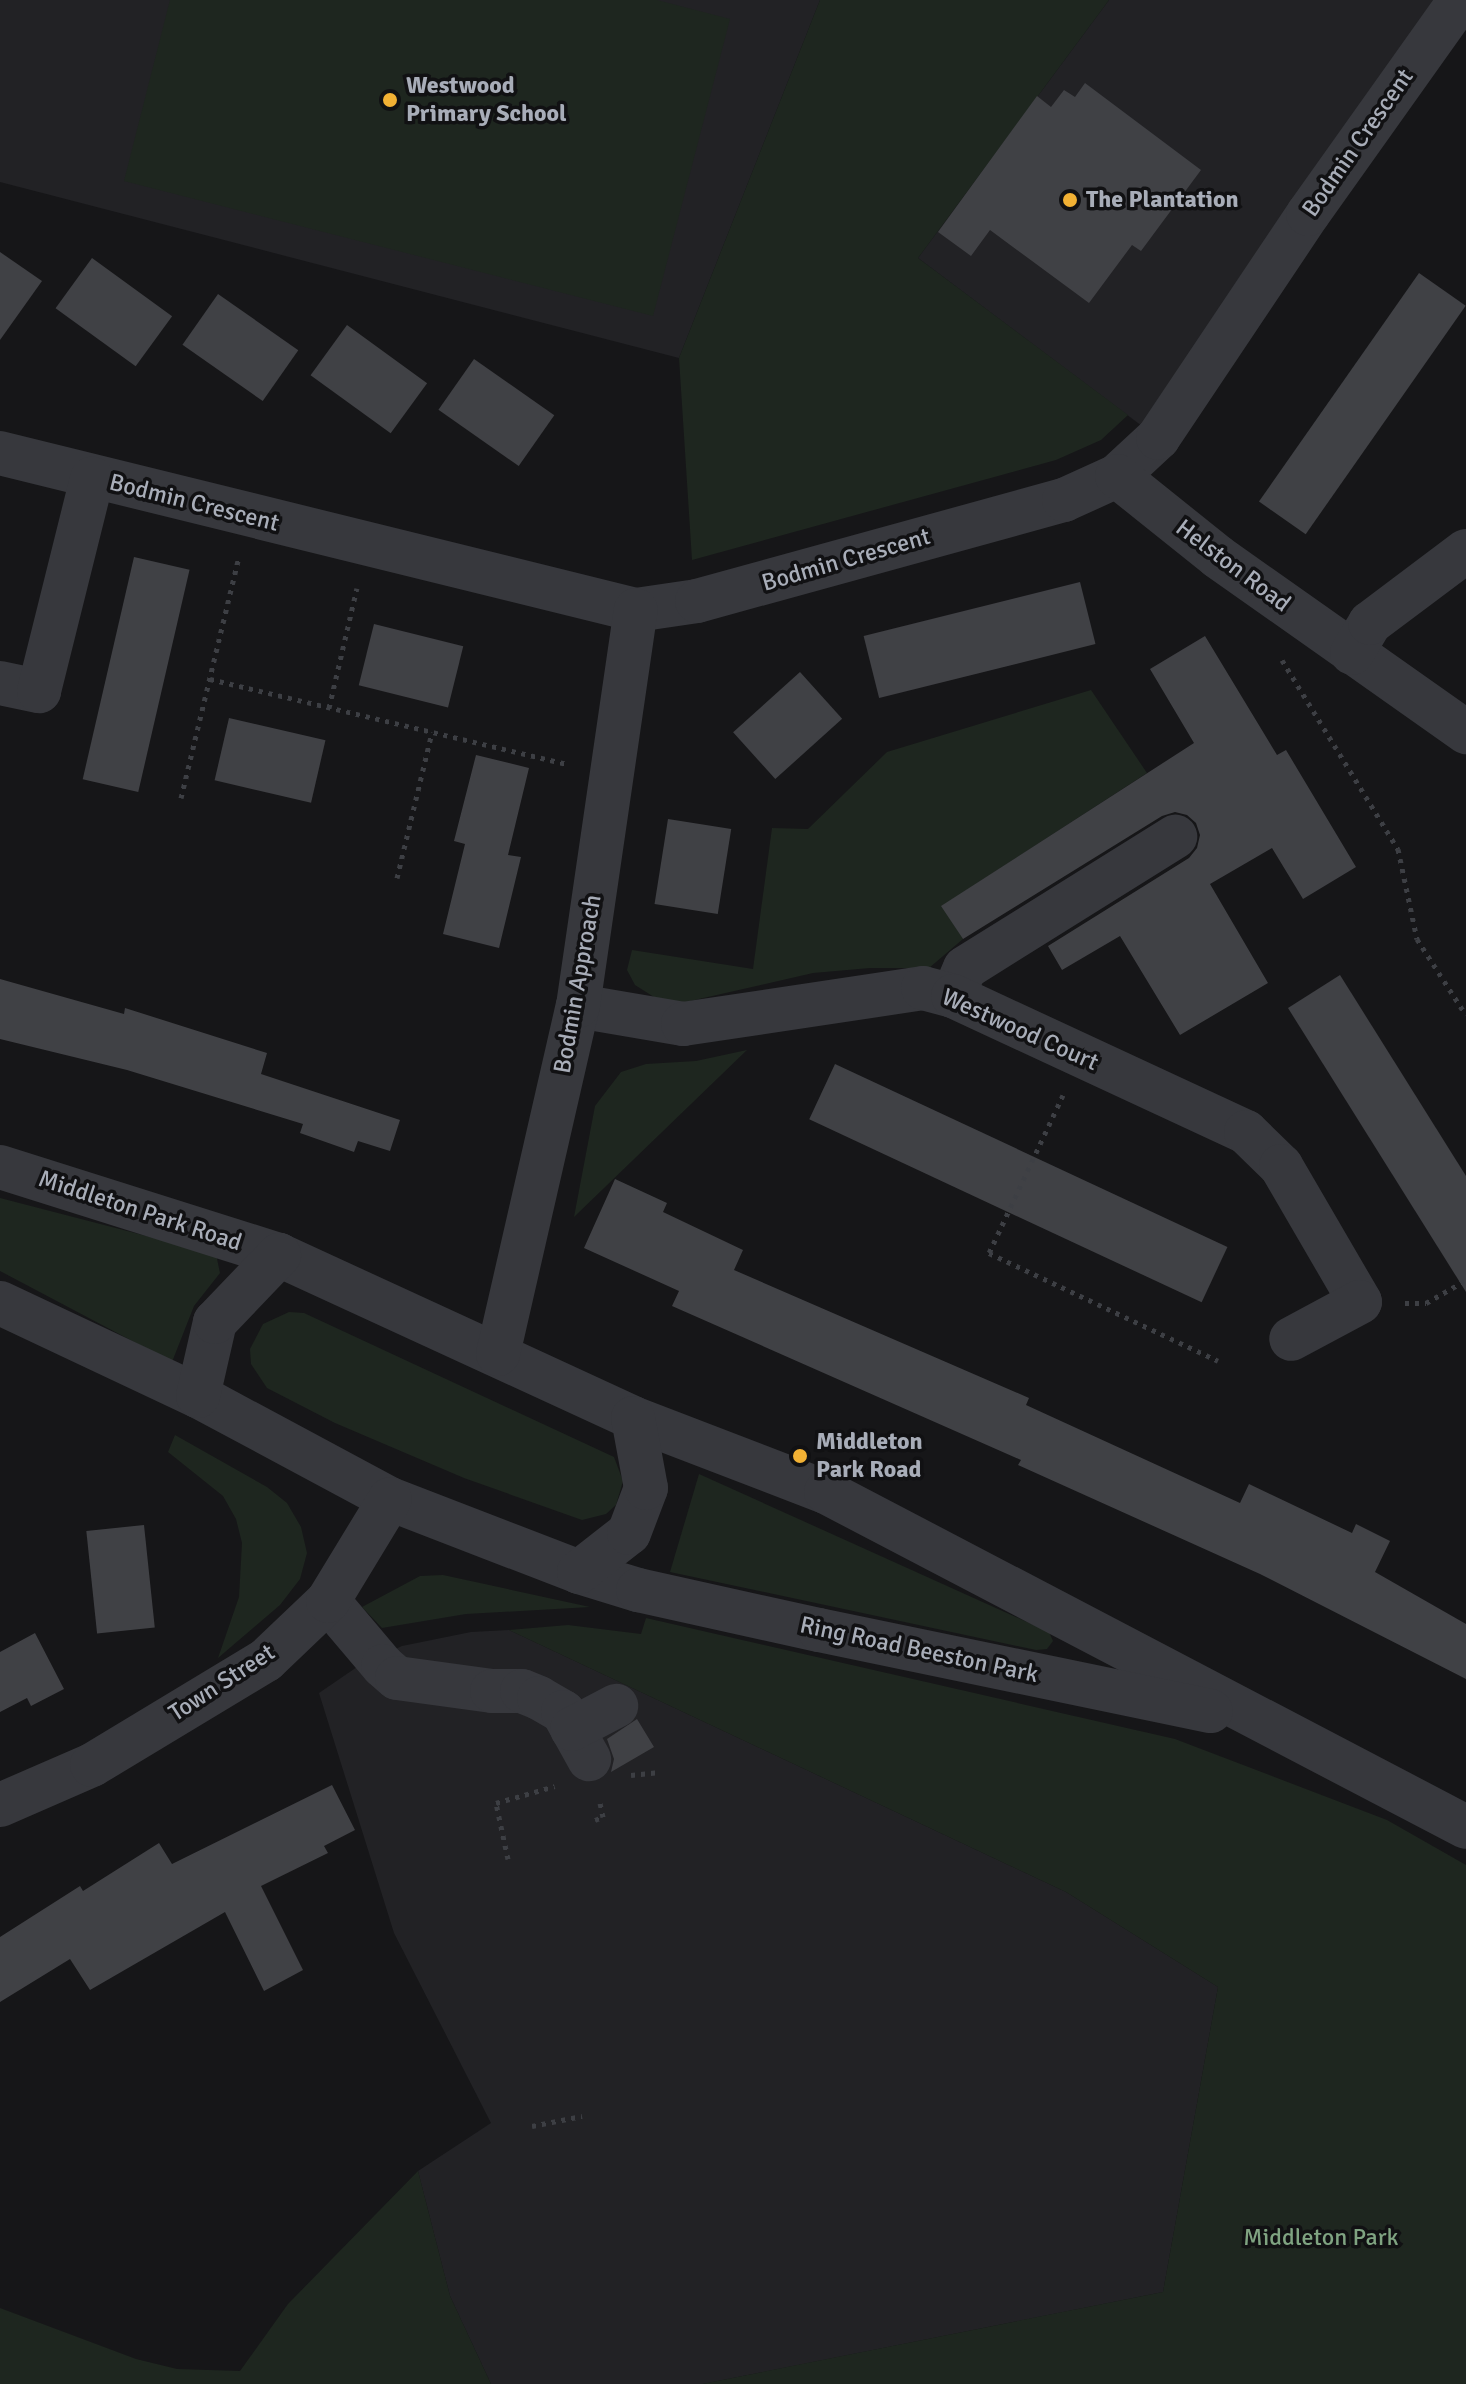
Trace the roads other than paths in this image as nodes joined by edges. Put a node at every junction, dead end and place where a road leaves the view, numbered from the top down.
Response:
1 (1460, 0) edge
2 (0, 453) edge
3 (1117, 476) junction
4 (92, 478) junction
5 (1466, 551) edge
6 (636, 610) junction
7 (1352, 653) junction
8 (0, 683) edge
9 (1466, 732) edge
10 (1175, 837) dead end
11 (953, 996) junction
12 (578, 1006) junction
13 (0, 1167) edge
14 (279, 1255) junction
15 (0, 1303) edge
16 (1291, 1339) dead end
17 (498, 1354) junction
18 (198, 1396) junction
19 (633, 1418) junction
20 (390, 1499) junction
21 (579, 1572) junction
22 (328, 1601) junction
23 (616, 1706) dead end
24 (1261, 1721) junction
25 (0, 1805) edge
26 (1466, 1827) edge

1 - 3 street, Bodmin Crescent
2 - 4 street, Bodmin Crescent
3 - 6 street, Bodmin Crescent
3 - 7 street, Helston Road
4 - 6 street, Bodmin Crescent
4 - 8 street
5 - 7 street
6 - 12 street, Bodmin Approach
7 - 9 street, Helston Road
10 - 11 street
11 - 12 street, Westwood Court
11 - 16 street, Westwood Court
12 - 17 street, Bodmin Approach
13 - 14 street, Middleton Park Road
14 - 17 street, Middleton Park Road
14 - 18 street, Middleton Park Road
15 - 18 street
17 - 19 street, Ring Road Beeston Park
18 - 20 street
19 - 21 street
19 - 24 street, Ring Road Beeston Park
20 - 21 street, Ring Road Beeston Park
20 - 22 street, Town Street
21 - 24 street, Ring Road Beeston Park
22 - 23 street
22 - 25 street, Town Street
24 - 26 street, Ring Road Beeston Park

